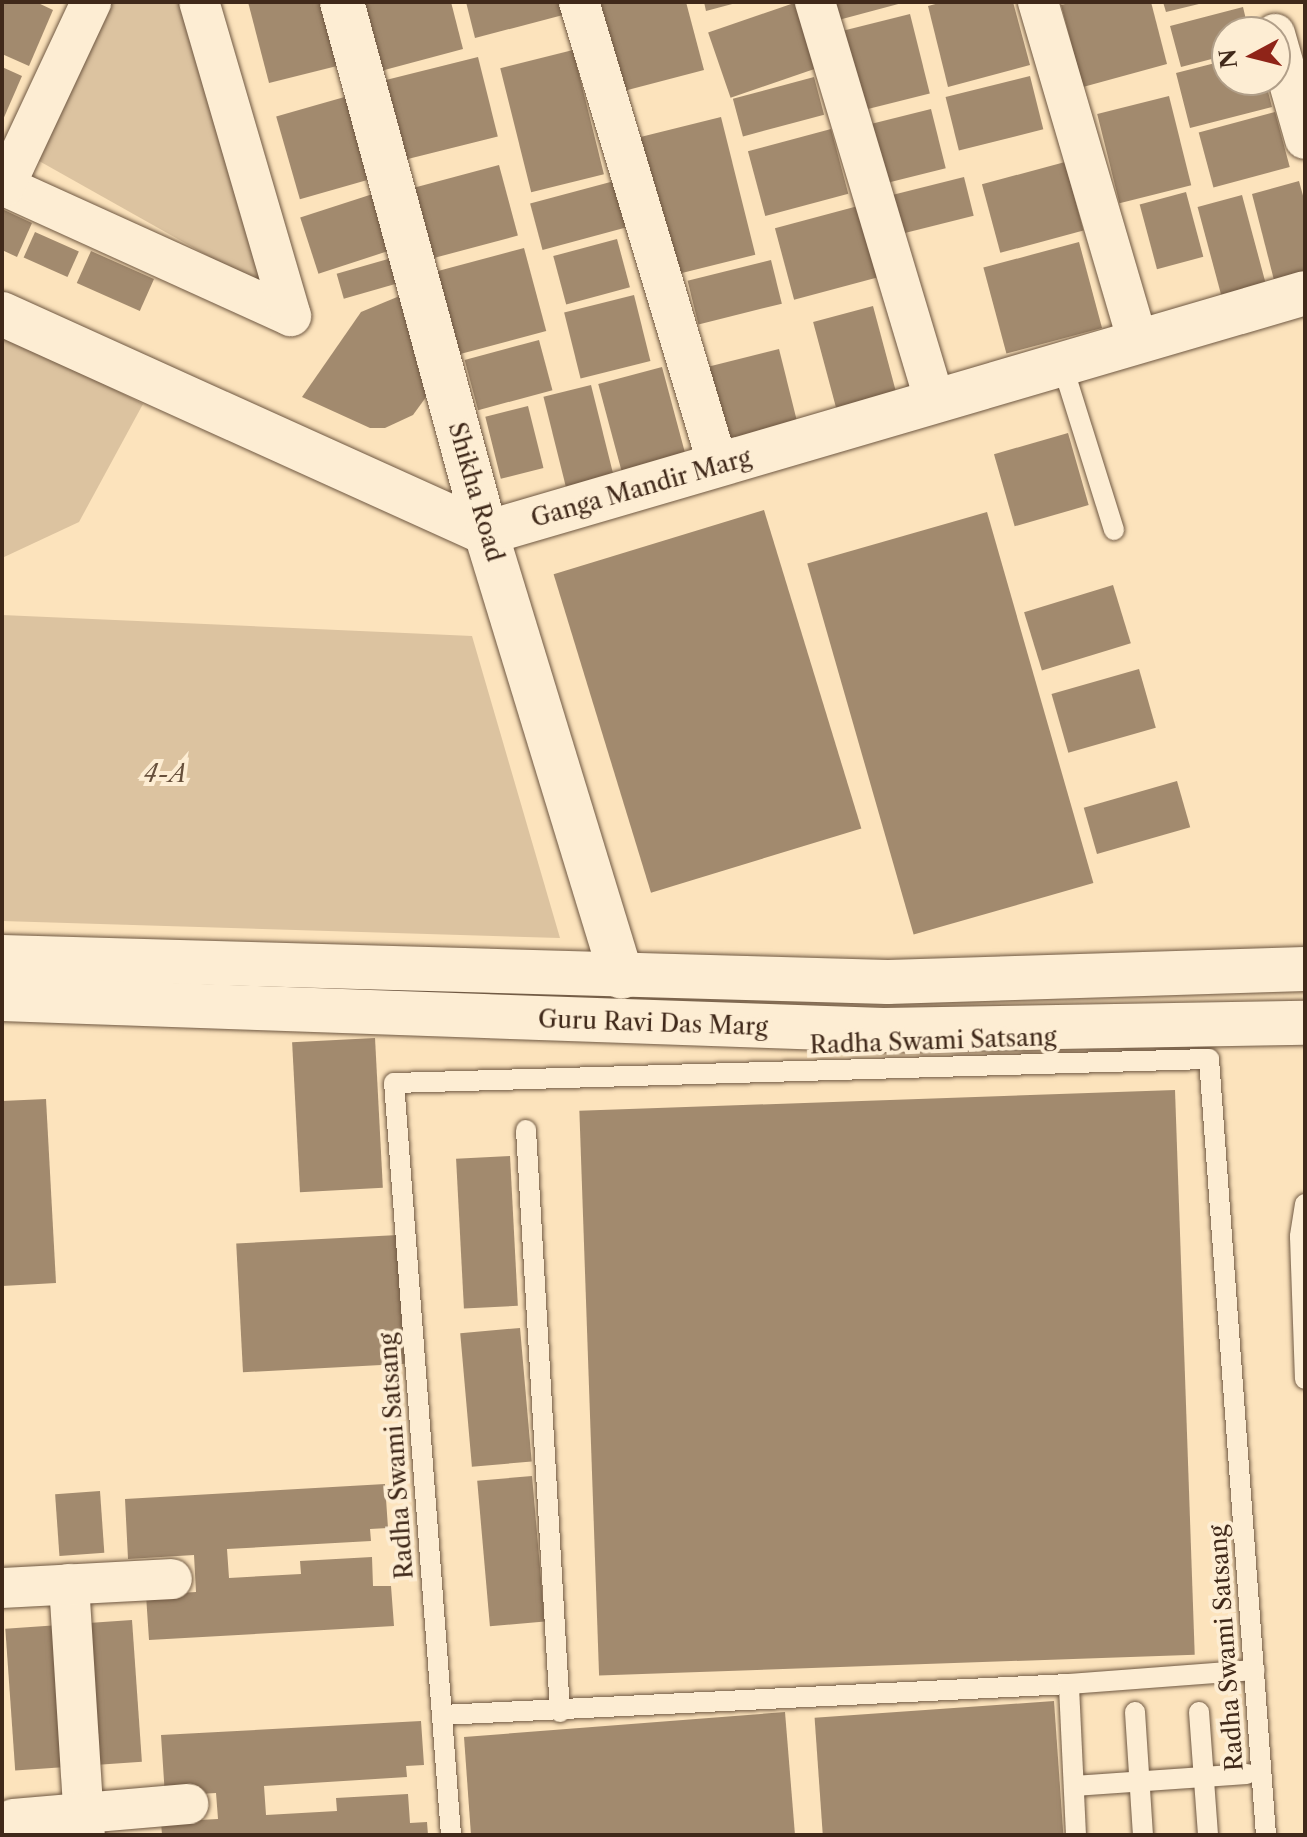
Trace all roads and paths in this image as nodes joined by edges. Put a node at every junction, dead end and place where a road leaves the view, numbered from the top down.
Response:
1 (91, 2) edge
2 (199, 2) edge
3 (342, 2) edge
4 (579, 2) edge
5 (815, 2) edge
6 (1038, 2) edge
7 (1291, 90) edge
8 (1305, 139) edge
9 (3, 186) edge
10 (1305, 293) edge
11 (2, 314) edge
12 (1138, 342) junction
13 (1062, 364) junction
14 (935, 402) junction
15 (718, 465) junction
16 (1114, 530) dead end
17 (486, 533) junction
18 (2, 957) edge
19 (1305, 969) edge
20 (1181, 975) junction
21 (622, 977) junction
22 (2, 999) edge
23 (1305, 1023) edge
24 (1186, 1043) junction
25 (526, 1130) dead end
26 (1305, 1204) edge
27 (1305, 1379) edge
28 (172, 1579) dead end
29 (69, 1584) junction
30 (2, 1588) edge
31 (1254, 1670) junction
32 (1069, 1684) junction
33 (560, 1712) junction
34 (1135, 1712) dead end
35 (1199, 1712) dead end
36 (442, 1715) junction
37 (1247, 1774) dead end
38 (1203, 1778) junction
39 (1138, 1782) junction
40 (1074, 1786) junction
41 (188, 1804) dead end
42 (13, 1819) dead end
43 (84, 1824) edge
44 (451, 1835) edge
45 (1076, 1835) edge
46 (1143, 1835) edge
47 (1208, 1835) edge
48 (1266, 1835) edge

1 - 9 street
2 - 9 street
3 - 17 street, Shikha Road
4 - 15 street
5 - 14 street
6 - 12 street
7 - 8 street
10 - 12 street, Ganga Mandir Marg
11 - 17 street
12 - 13 street, Ganga Mandir Marg
13 - 14 street, Ganga Mandir Marg
13 - 16 lane
14 - 15 street, Ganga Mandir Marg
15 - 17 street, Ganga Mandir Marg
17 - 21 street, Shikha Road
18 - 21 street, Guru Ravi Das Marg
19 - 20 street, Guru Ravi Das Marg
20 - 21 street, Guru Ravi Das Marg
20 - 24 lane
22 - 24 street, Guru Ravi Das Marg
23 - 24 street, Guru Ravi Das Marg
24 - 31 lane, Radha Swami Satsang
24 - 36 lane, Radha Swami Satsang
25 - 33 lane
26 - 27 lane
28 - 29 street
29 - 30 street
29 - 43 street
31 - 32 lane
31 - 48 lane, Radha Swami Satsang
32 - 33 lane
32 - 40 lane
33 - 36 lane
34 - 39 lane
35 - 38 lane
36 - 44 lane, Radha Swami Satsang
37 - 38 lane
38 - 39 lane
38 - 47 lane
39 - 40 lane
39 - 46 lane
40 - 45 lane
41 - 43 street
42 - 43 street

